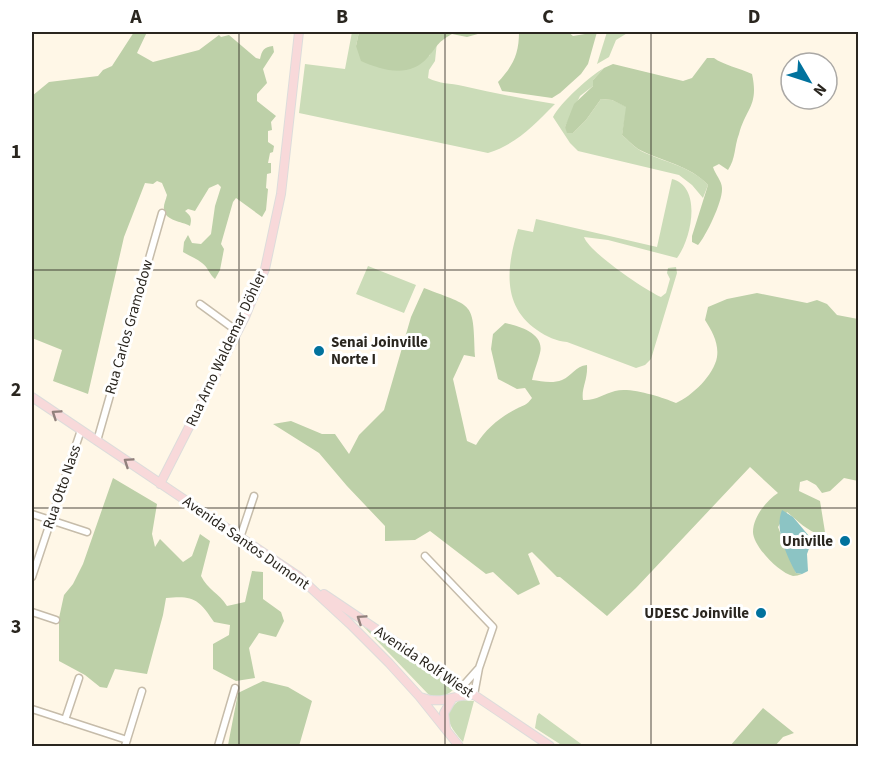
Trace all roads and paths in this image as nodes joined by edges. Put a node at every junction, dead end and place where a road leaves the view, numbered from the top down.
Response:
1 (299, 32) edge
2 (162, 213) dead end
3 (200, 304) dead end
4 (237, 331) junction
5 (32, 397) edge
6 (81, 430) junction
7 (97, 441) junction
8 (160, 484) junction
9 (254, 496) dead end
10 (32, 514) edge
11 (51, 521) junction
12 (87, 532) dead end
13 (240, 538) junction
14 (425, 556) dead end
15 (297, 576) junction
16 (32, 577) edge
17 (32, 612) edge
18 (56, 620) dead end
19 (479, 669) junction
20 (79, 678) dead end
21 (462, 687) junction
22 (234, 688) dead end
23 (142, 690) dead end
24 (474, 695) junction
25 (419, 696) junction
26 (452, 699) junction
27 (32, 709) edge
28 (65, 720) junction
29 (447, 731) junction
30 (126, 743) edge
31 (218, 747) edge
32 (459, 747) edge
33 (550, 747) edge

1 - 4 main road, Rua Arno Waldemar Döhler
2 - 7 street, Rua Carlos Gramodow
3 - 4 street
4 - 8 main road, Rua Arno Waldemar Döhler
6 -> 5 main road, Avenida Santos Dumont
6 - 7 main road, Avenida Santos Dumont
6 - 11 street, Rua Otto Nass
8 -> 7 main road, Avenida Santos Dumont
8 - 13 main road, Avenida Santos Dumont
9 - 13 street
10 - 11 street
11 - 12 street
11 - 16 street, Rua Otto Nass
13 - 15 main road, Avenida Santos Dumont
14 - 19 street
21 -> 15 main road, Avenida Rolf Wiest
15 - 25 main road, Avenida Santos Dumont
17 - 18 street
19 - 21 street
19 - 24 street
20 - 28 street
21 - 24 main road, Avenida Rolf Wiest
21 - 26 main road
22 - 31 street
23 - 30 street
24 - 26 main road
24 - 33 main road, Avenida Rolf Wiest
25 - 26 main road
25 - 29 main road, Avenida Santos Dumont
26 - 29 main road
27 - 28 street
28 - 30 street
29 - 32 main road, Avenida Santos Dumont

